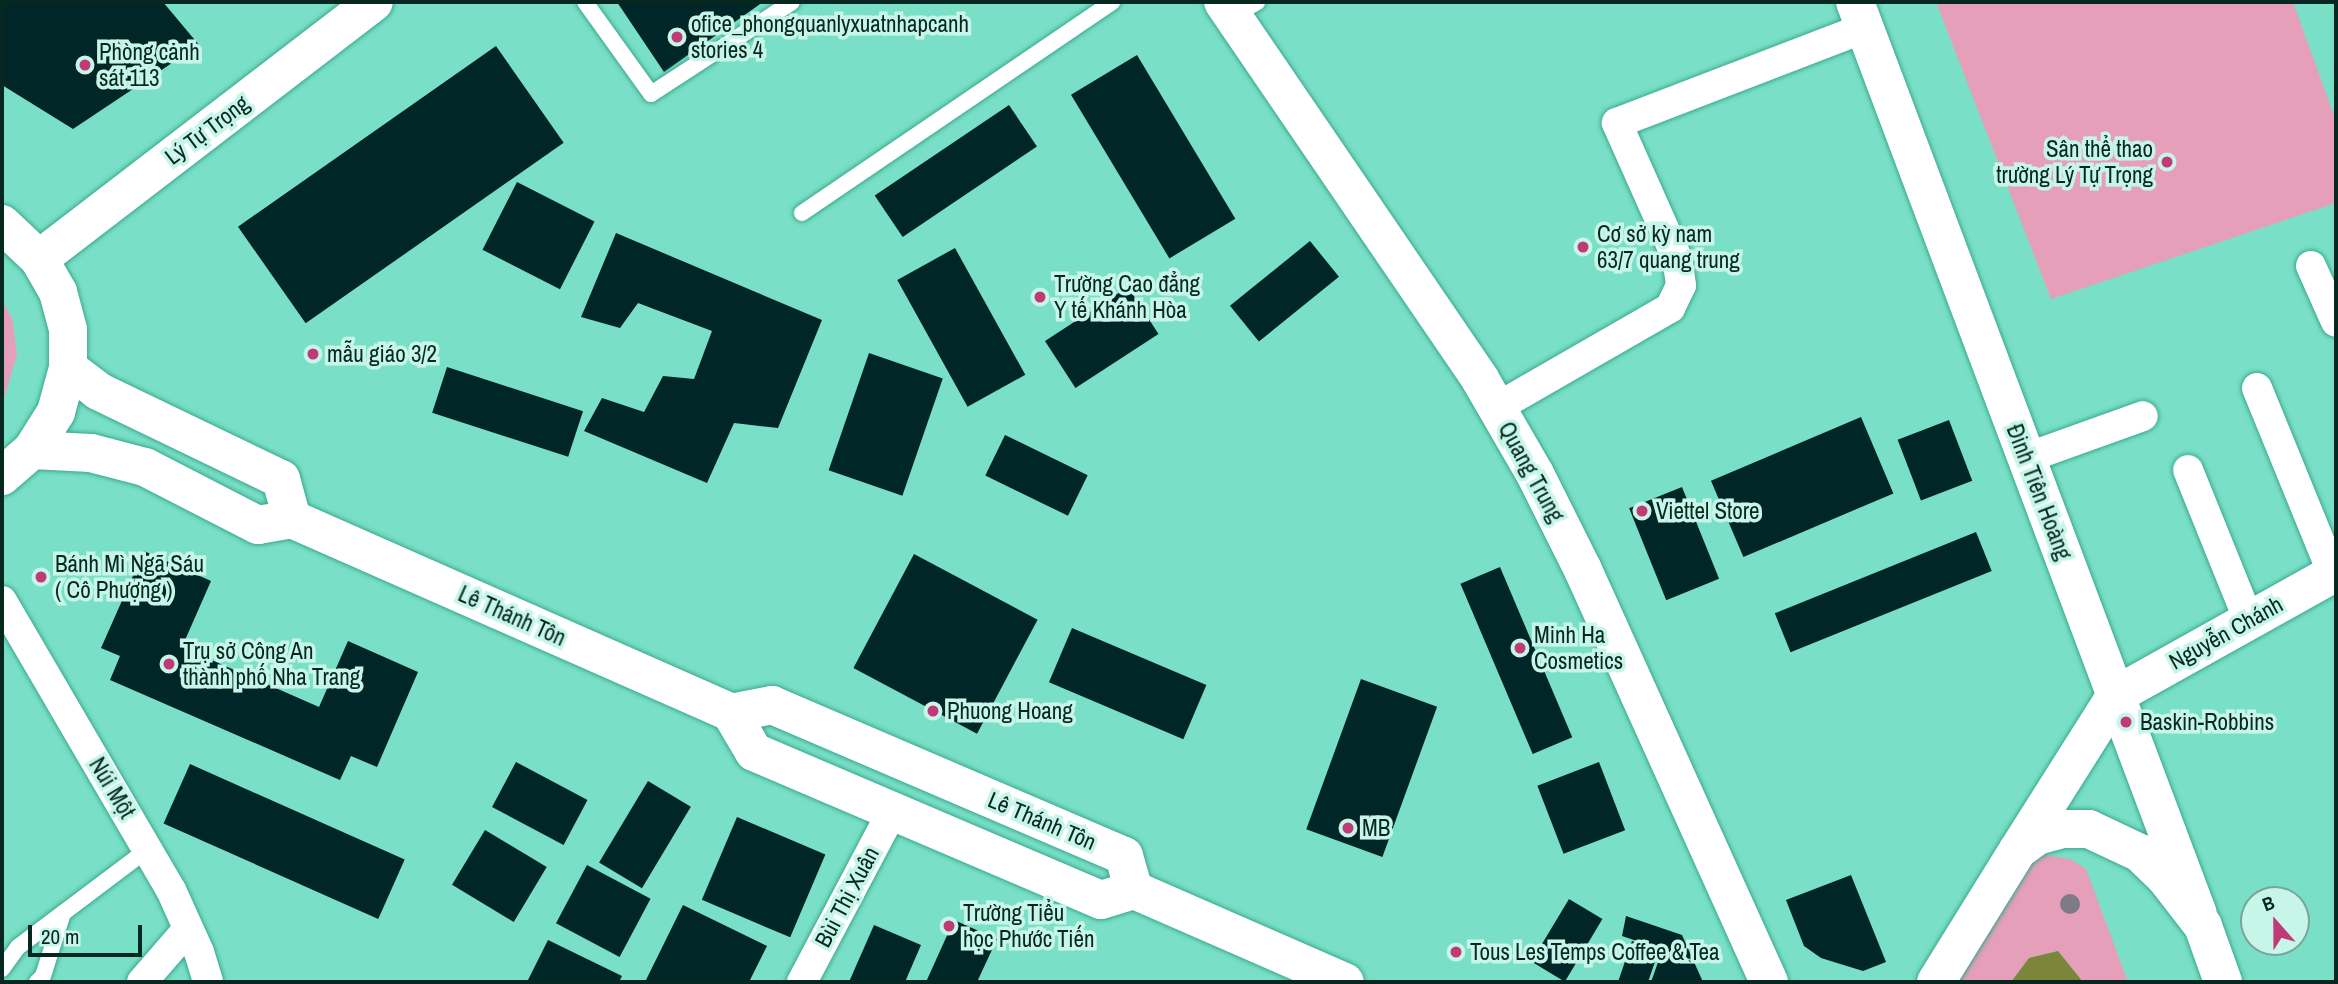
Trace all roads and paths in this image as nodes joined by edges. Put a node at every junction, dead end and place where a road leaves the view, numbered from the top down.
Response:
1 (374, 2) edge
2 (585, 2) edge
3 (792, 2) edge
4 (1112, 2) edge
5 (1237, 6) edge
6 (1860, 15) edge
7 (802, 213) dead end
8 (2, 224) edge
9 (39, 259) junction
10 (2311, 266) dead end
11 (2336, 322) edge
12 (68, 368) junction
13 (2257, 388) dead end
14 (1496, 408) junction
15 (2143, 416) dead end
16 (32, 450) junction
17 (2026, 458) junction
18 (2188, 470) dead end
19 (2, 476) edge
20 (292, 519) junction
21 (2334, 573) edge
22 (2, 601) edge
23 (2249, 621) junction
24 (2116, 695) junction
25 (731, 713) junction
26 (914, 766) junction
27 (892, 812) junction
28 (148, 849) junction
29 (2018, 850) junction
30 (1134, 890) junction
31 (63, 913) junction
32 (2203, 926) junction
33 (188, 929) junction
34 (2, 969) edge
35 (37, 982) edge
36 (142, 982) edge
37 (208, 982) edge
38 (802, 982) edge
39 (1345, 982) edge
40 (1769, 982) edge
41 (1936, 982) edge
42 (2223, 982) edge

1 - 9 main road, Lý Tự Trọng
2 - 3 lane
4 - 7 lane
5 - 14 main road, Quang Trung
6 - 14 street
6 - 17 main road, Đinh Tiên Hoàng
8 - 9 main road
9 - 12 main road
10 - 11 street
12 - 16 main road
12 - 20 main road
13 - 21 street
14 - 40 main road, Quang Trung
15 - 17 street
16 - 19 main road
16 - 20 main road
17 - 24 main road, Đinh Tiên Hoàng
18 - 23 street
20 - 25 main road, Lê Thánh Tôn
21 - 23 main road, Nguyễn Chánh
22 - 28 street, Núi Một
23 - 24 main road, Nguyễn Chánh
24 - 29 main road
24 - 32 main road, Đinh Tiên Hoàng
25 - 26 main road, Lê Thánh Tôn
25 - 27 main road
26 - 27 main road
26 - 30 main road, Lê Thánh Tôn
27 - 30 main road
27 - 38 street, Bùi Thị Xuân
28 - 31 lane
28 - 33 street, Núi Một
29 - 32 main road
29 - 41 main road
30 - 39 main road
31 - 34 lane
31 - 35 lane
32 - 42 main road, Đinh Tiên Hoàng
33 - 36 street
33 - 37 street, Núi Một

